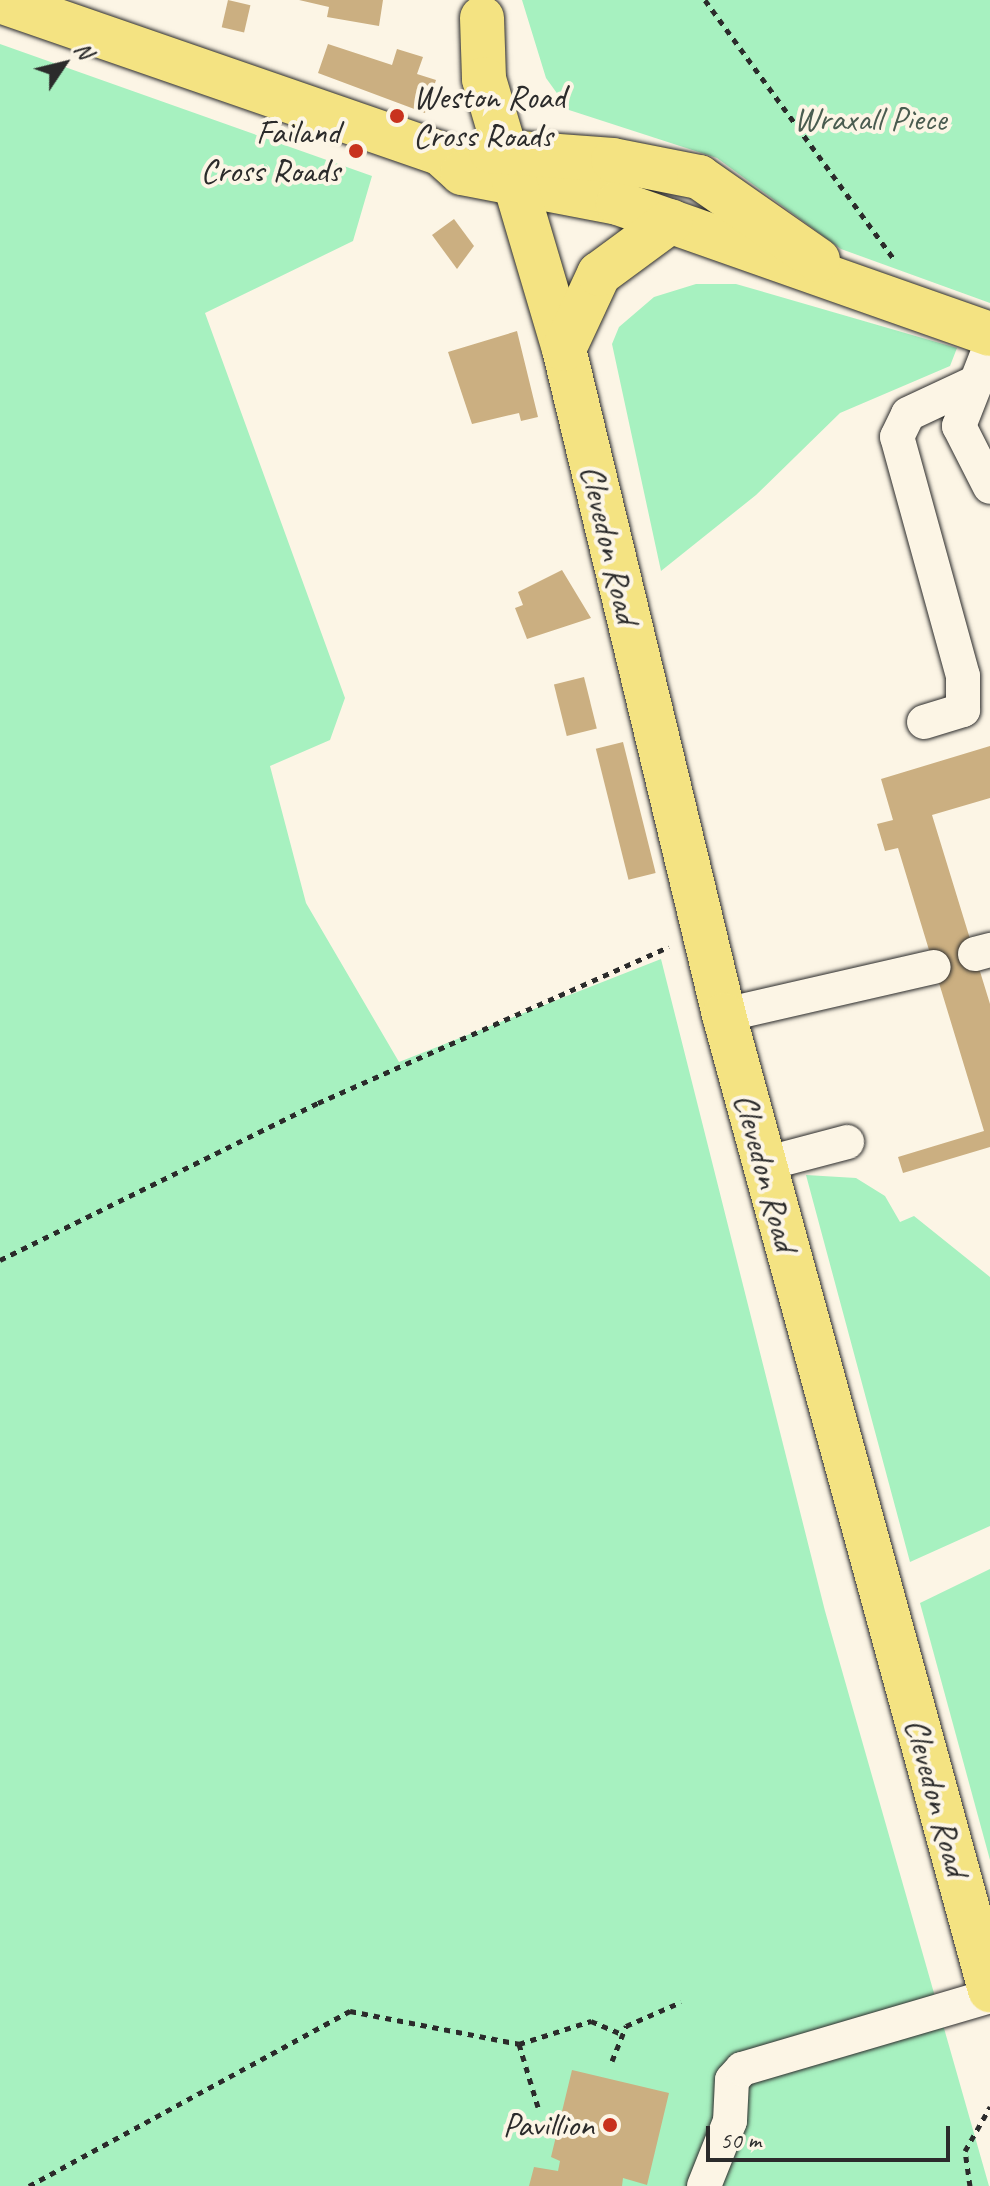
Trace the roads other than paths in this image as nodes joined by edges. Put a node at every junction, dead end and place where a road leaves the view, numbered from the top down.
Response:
1 (0, 1) edge
2 (55, 9) edge
3 (479, 9) edge
4 (521, 167) junction
5 (671, 221) junction
6 (835, 276) junction
7 (990, 334) edge
8 (990, 347) edge
9 (564, 349) junction
10 (972, 384) junction
11 (990, 487) edge
12 (924, 722) dead end
13 (934, 967) dead end
14 (724, 1015) junction
15 (847, 1142) dead end
16 (764, 1164) junction
17 (990, 1993) edge
18 (704, 2186) edge

1 - 2 main road
2 - 4 main road
3 - 4 main road, Clevedon Road
4 - 5 main road
4 - 6 main road
4 - 9 main road, Clevedon Road
5 - 6 main road
5 - 9 main road
6 - 7 main road
8 - 10 lane
9 - 14 main road, Clevedon Road
10 - 11 lane
10 - 12 lane
13 - 14 lane
14 - 16 main road, Clevedon Road
15 - 16 lane
16 - 17 main road, Clevedon Road
17 - 18 lane

